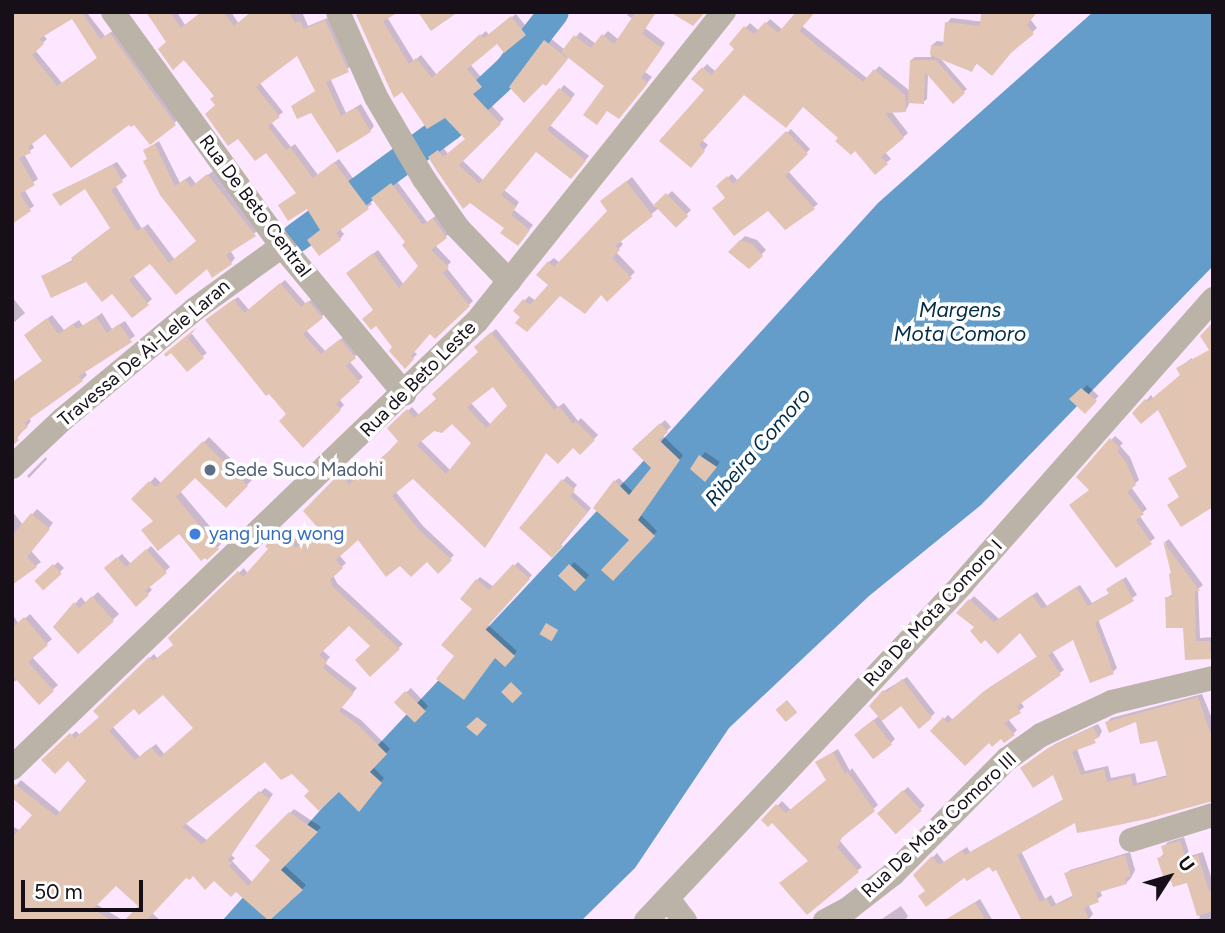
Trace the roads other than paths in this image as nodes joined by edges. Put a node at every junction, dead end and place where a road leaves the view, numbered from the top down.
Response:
1 (113, 12) edge
2 (338, 12) edge
3 (724, 12) edge
4 (282, 246) junction
5 (509, 281) junction
6 (1213, 299) edge
7 (405, 394) junction
8 (12, 467) edge
9 (1213, 678) edge
10 (12, 768) edge
11 (1213, 815) edge
12 (1131, 841) dead end
13 (668, 900) junction
14 (646, 921) edge
15 (685, 921) edge
16 (825, 921) edge

1 - 4 street, Rua De Beto Central
2 - 5 street
3 - 5 street, Rua de Beto Leste
4 - 7 street, Rua De Beto Central
4 - 8 street, Travessa De Ai-Lele Laran
5 - 7 street, Rua de Beto Leste
6 - 13 street, Rua De Mota Comoro I
7 - 10 street, Rua de Beto Leste
9 - 16 street, Rua De Mota Comoro III
11 - 12 street
13 - 14 street, Rua De Mota Comoro I
13 - 15 street

